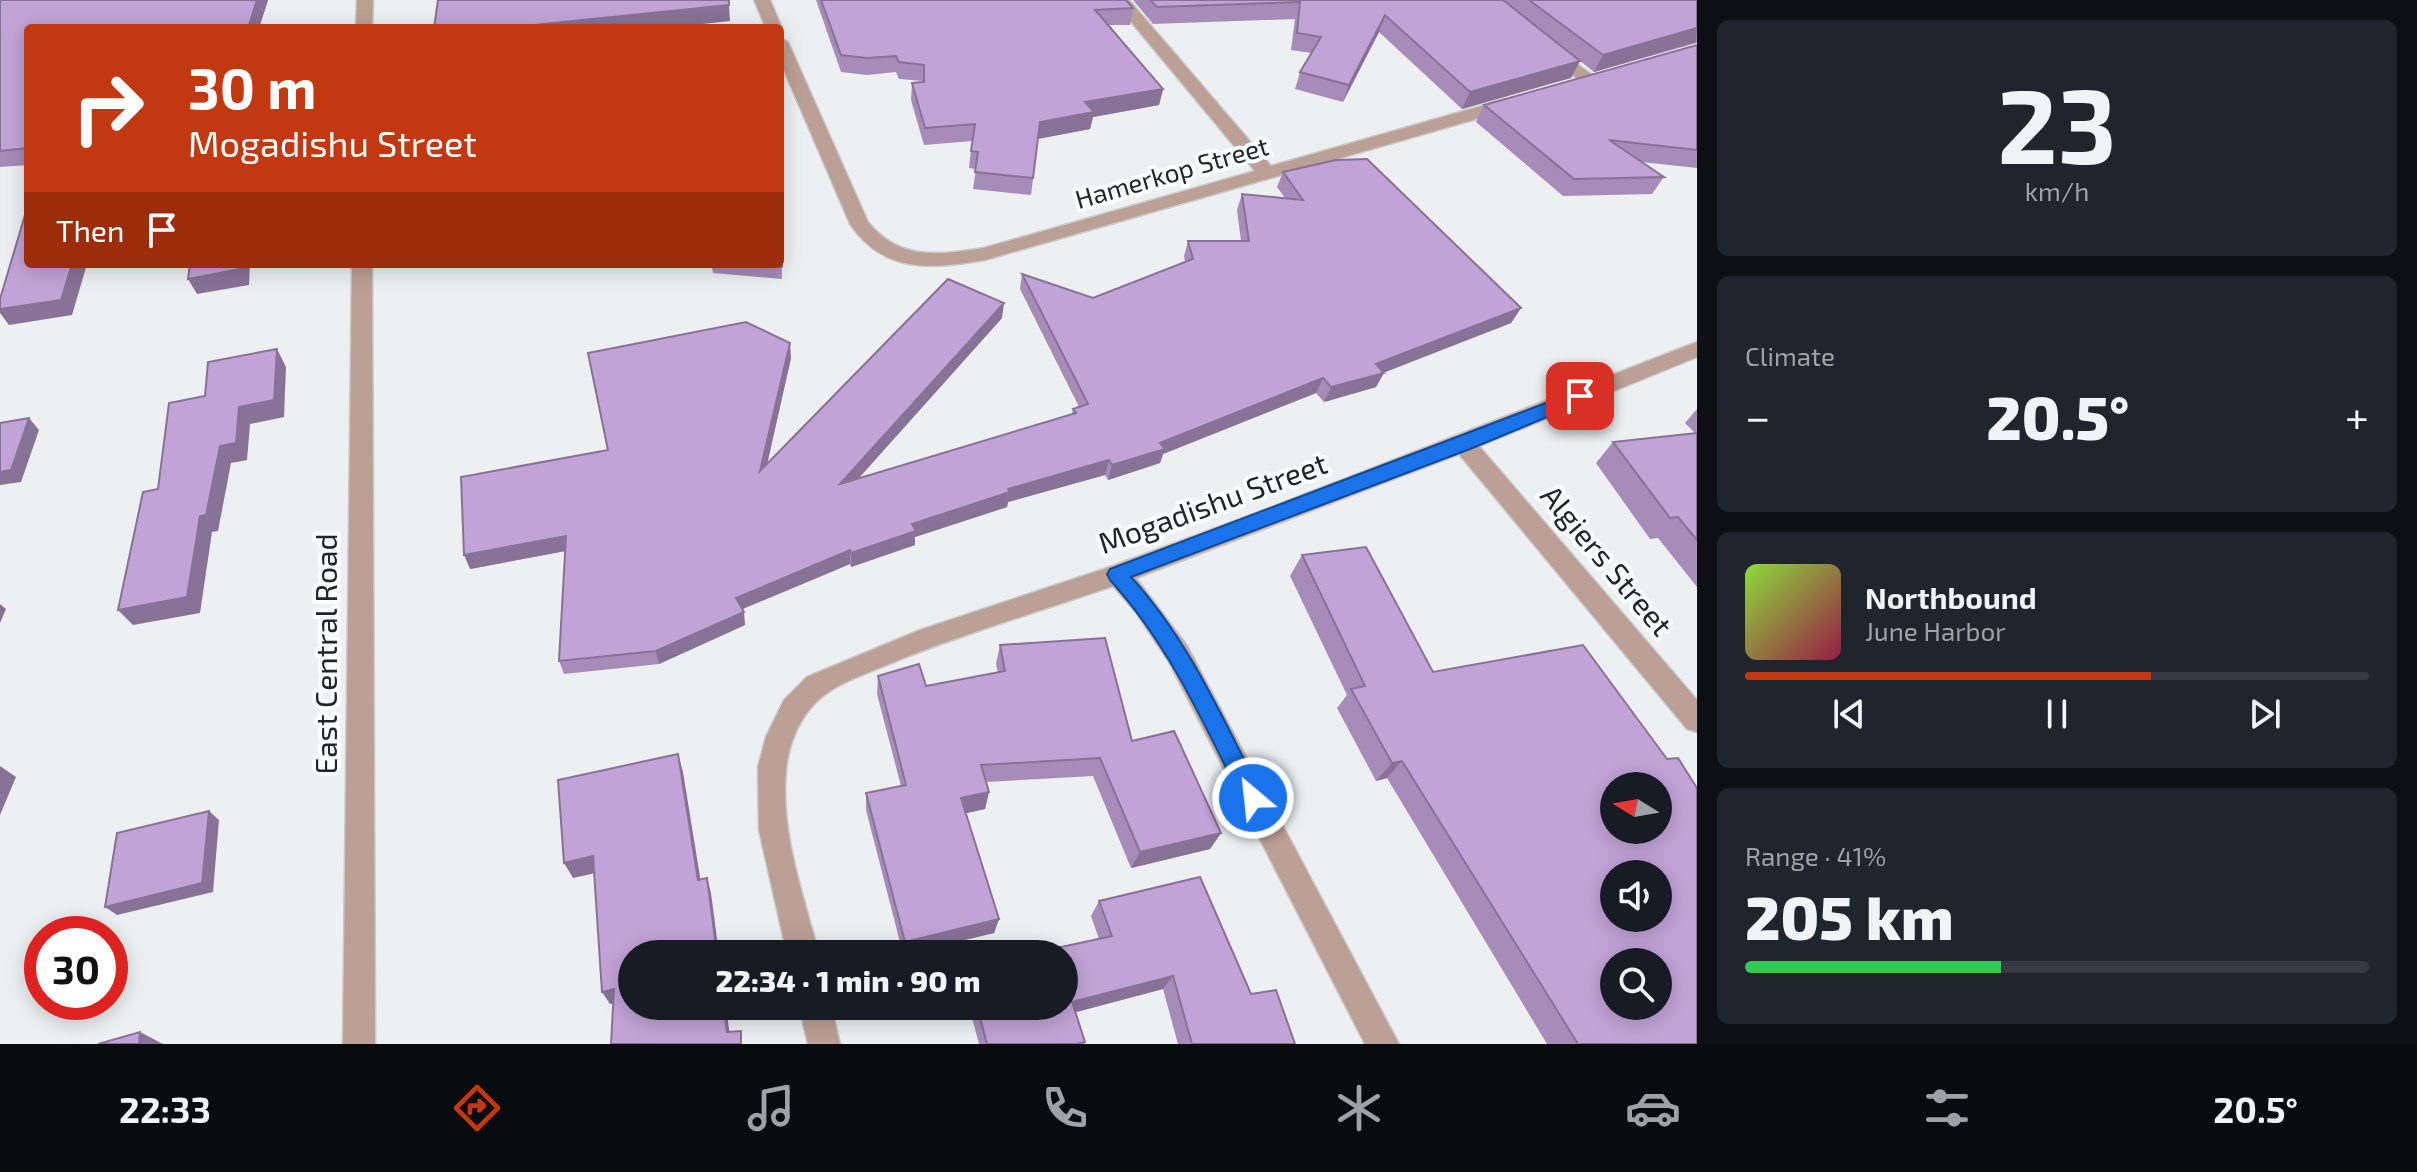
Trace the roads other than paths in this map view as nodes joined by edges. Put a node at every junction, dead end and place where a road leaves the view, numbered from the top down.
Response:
1 (365, 0) edge
2 (762, 0) edge
3 (1121, 0) edge
4 (364, 24) edge
5 (772, 24) edge
6 (1532, 35) edge
7 (784, 51) edge
8 (1588, 80) edge
9 (1530, 97) edge
10 (1266, 172) junction
11 (362, 268) edge
12 (1697, 349) edge
13 (1464, 444) junction
14 (1117, 574) junction
15 (1697, 720) edge
16 (800, 940) edge
17 (818, 1020) edge
18 (359, 1044) edge
19 (824, 1044) edge
20 (1383, 1044) edge

1 - 4 street
2 - 5 street
3 - 10 street
6 - 8 street
7 - 10 street, Hamerkop Street
9 - 10 street, Hamerkop Street
11 - 18 street, East Central Road
12 - 13 street, Mogadishu Street
13 - 14 street, Mogadishu Street
13 - 15 street, Algiers Street
14 - 16 street, Mogadishu Street
14 - 20 street
17 - 19 street

